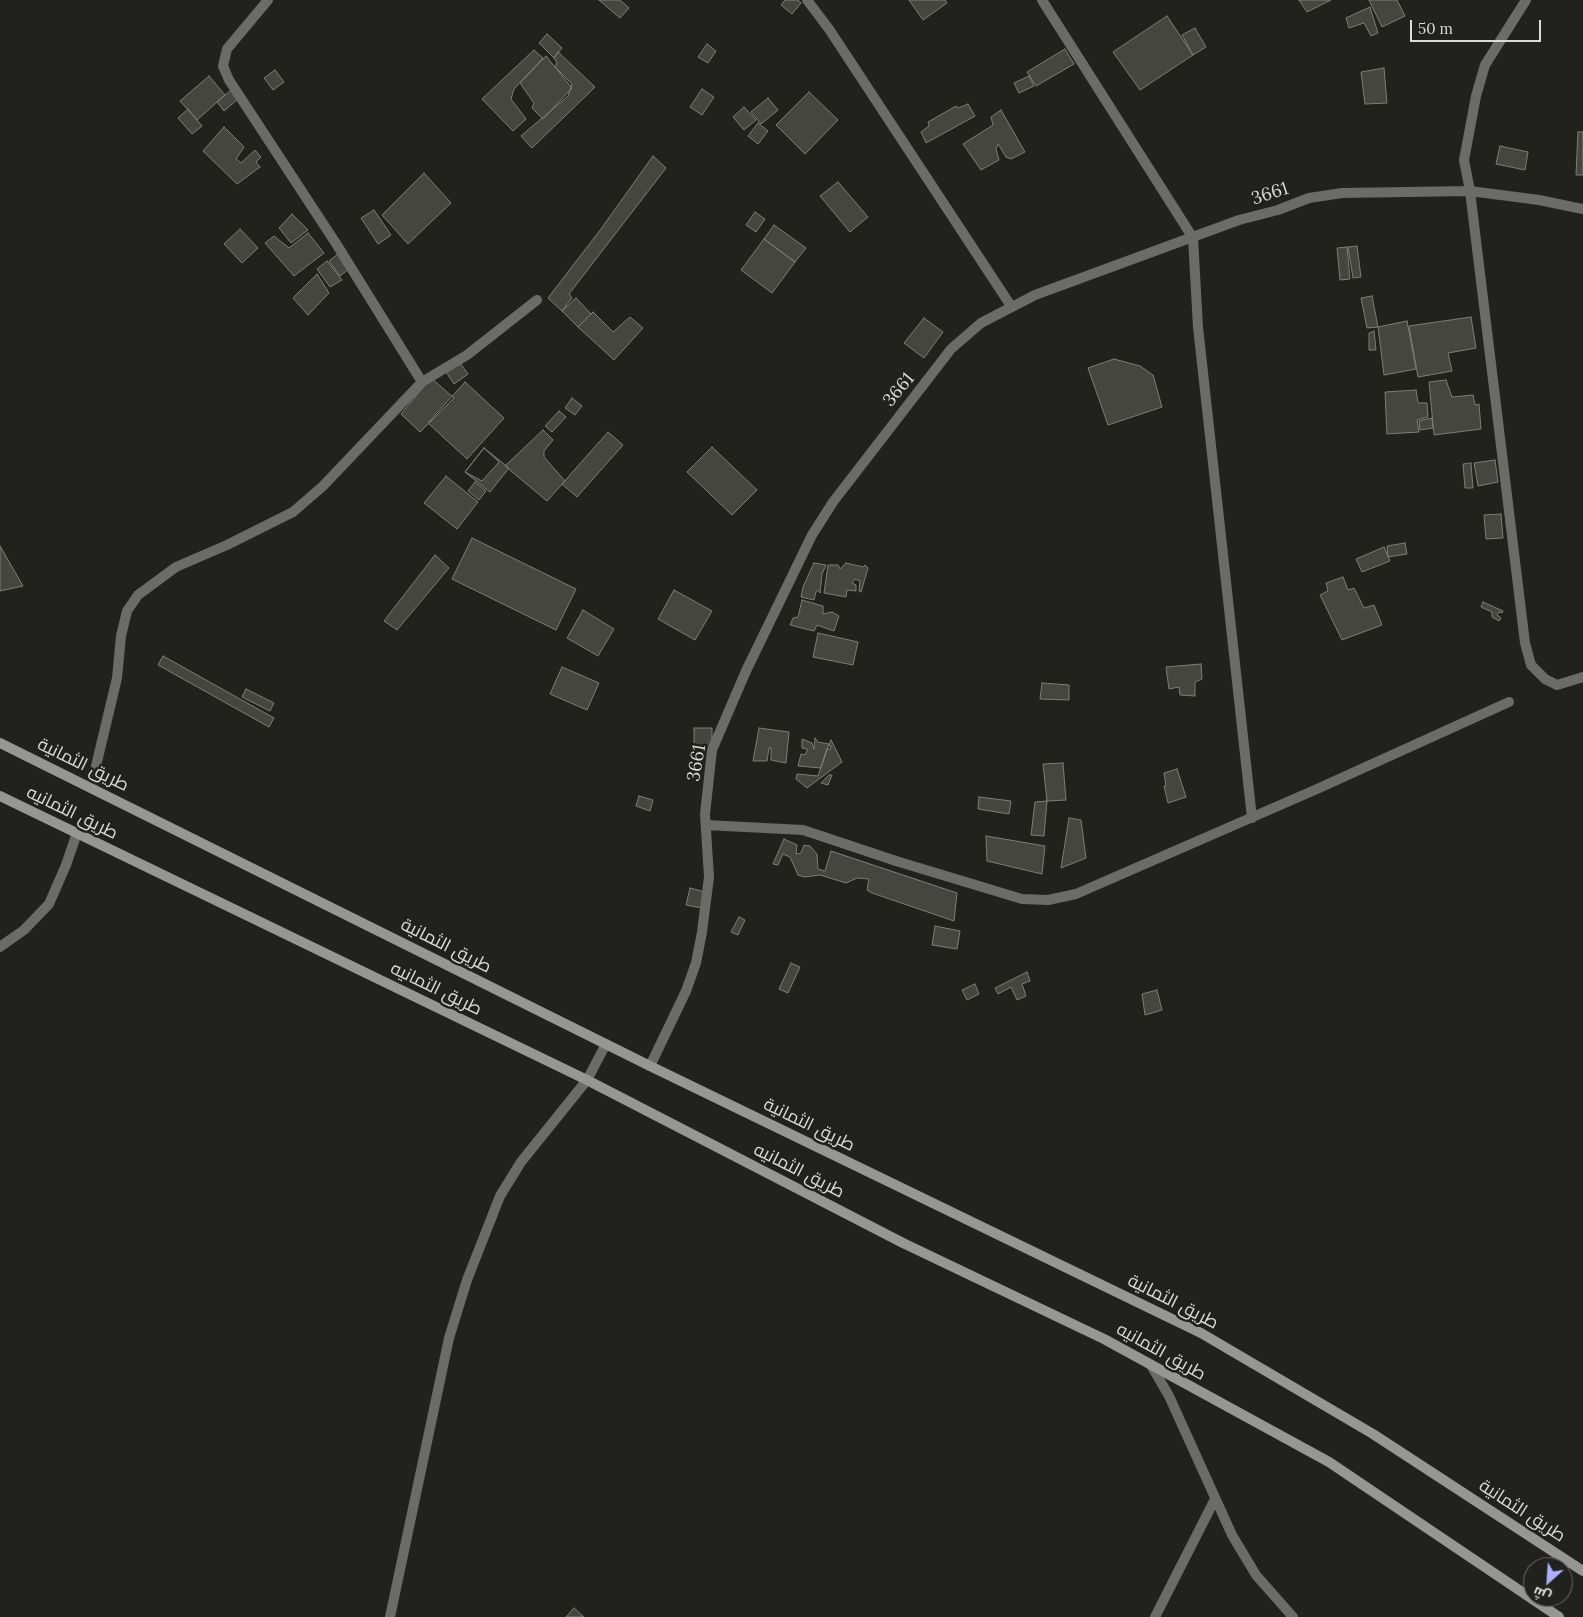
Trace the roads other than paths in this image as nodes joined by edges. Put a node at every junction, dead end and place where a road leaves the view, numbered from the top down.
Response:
1 (268, 0) edge
2 (807, 0) edge
3 (1042, 0) edge
4 (1526, 0) edge
5 (1470, 191) junction
6 (1583, 209) edge
7 (1193, 238) junction
8 (537, 300) dead end
9 (1011, 306) junction
10 (422, 382) junction
11 (1583, 678) edge
12 (1509, 702) dead end
13 (0, 744) edge
14 (91, 787) junction
15 (0, 796) edge
16 (1252, 818) junction
17 (706, 825) junction
18 (77, 833) junction
19 (0, 947) edge
20 (606, 1044) junction
21 (650, 1066) junction
22 (587, 1080) junction
23 (1151, 1365) junction
24 (1215, 1499) junction
25 (1583, 1571) edge
26 (390, 1617) edge
27 (1156, 1617) edge
28 (1293, 1617) edge
29 (1559, 1617) edge

1 - 10 street
2 - 9 street
3 - 7 street
4 - 5 street
5 - 6 street, 3661
5 - 7 street, 3661
5 - 11 street
7 - 9 street, 3661
7 - 16 street
8 - 10 street
9 - 17 street, 3661
10 - 14 street
12 - 16 street
13 - 14 street, طريق الثمانية
14 - 20 street, طريق الثمانية
15 - 18 street, طريق الثمانيه
16 - 17 street
17 - 21 street, 3661
18 - 19 street
18 - 22 street, طريق الثمانيه
20 - 21 street, طريق الثمانية
20 - 22 street
21 - 25 street, طريق الثمانية
22 - 23 street, طريق الثمانيه
22 - 26 street
23 - 24 street
23 - 29 street, طريق الثمانيه
24 - 27 street
24 - 28 street

